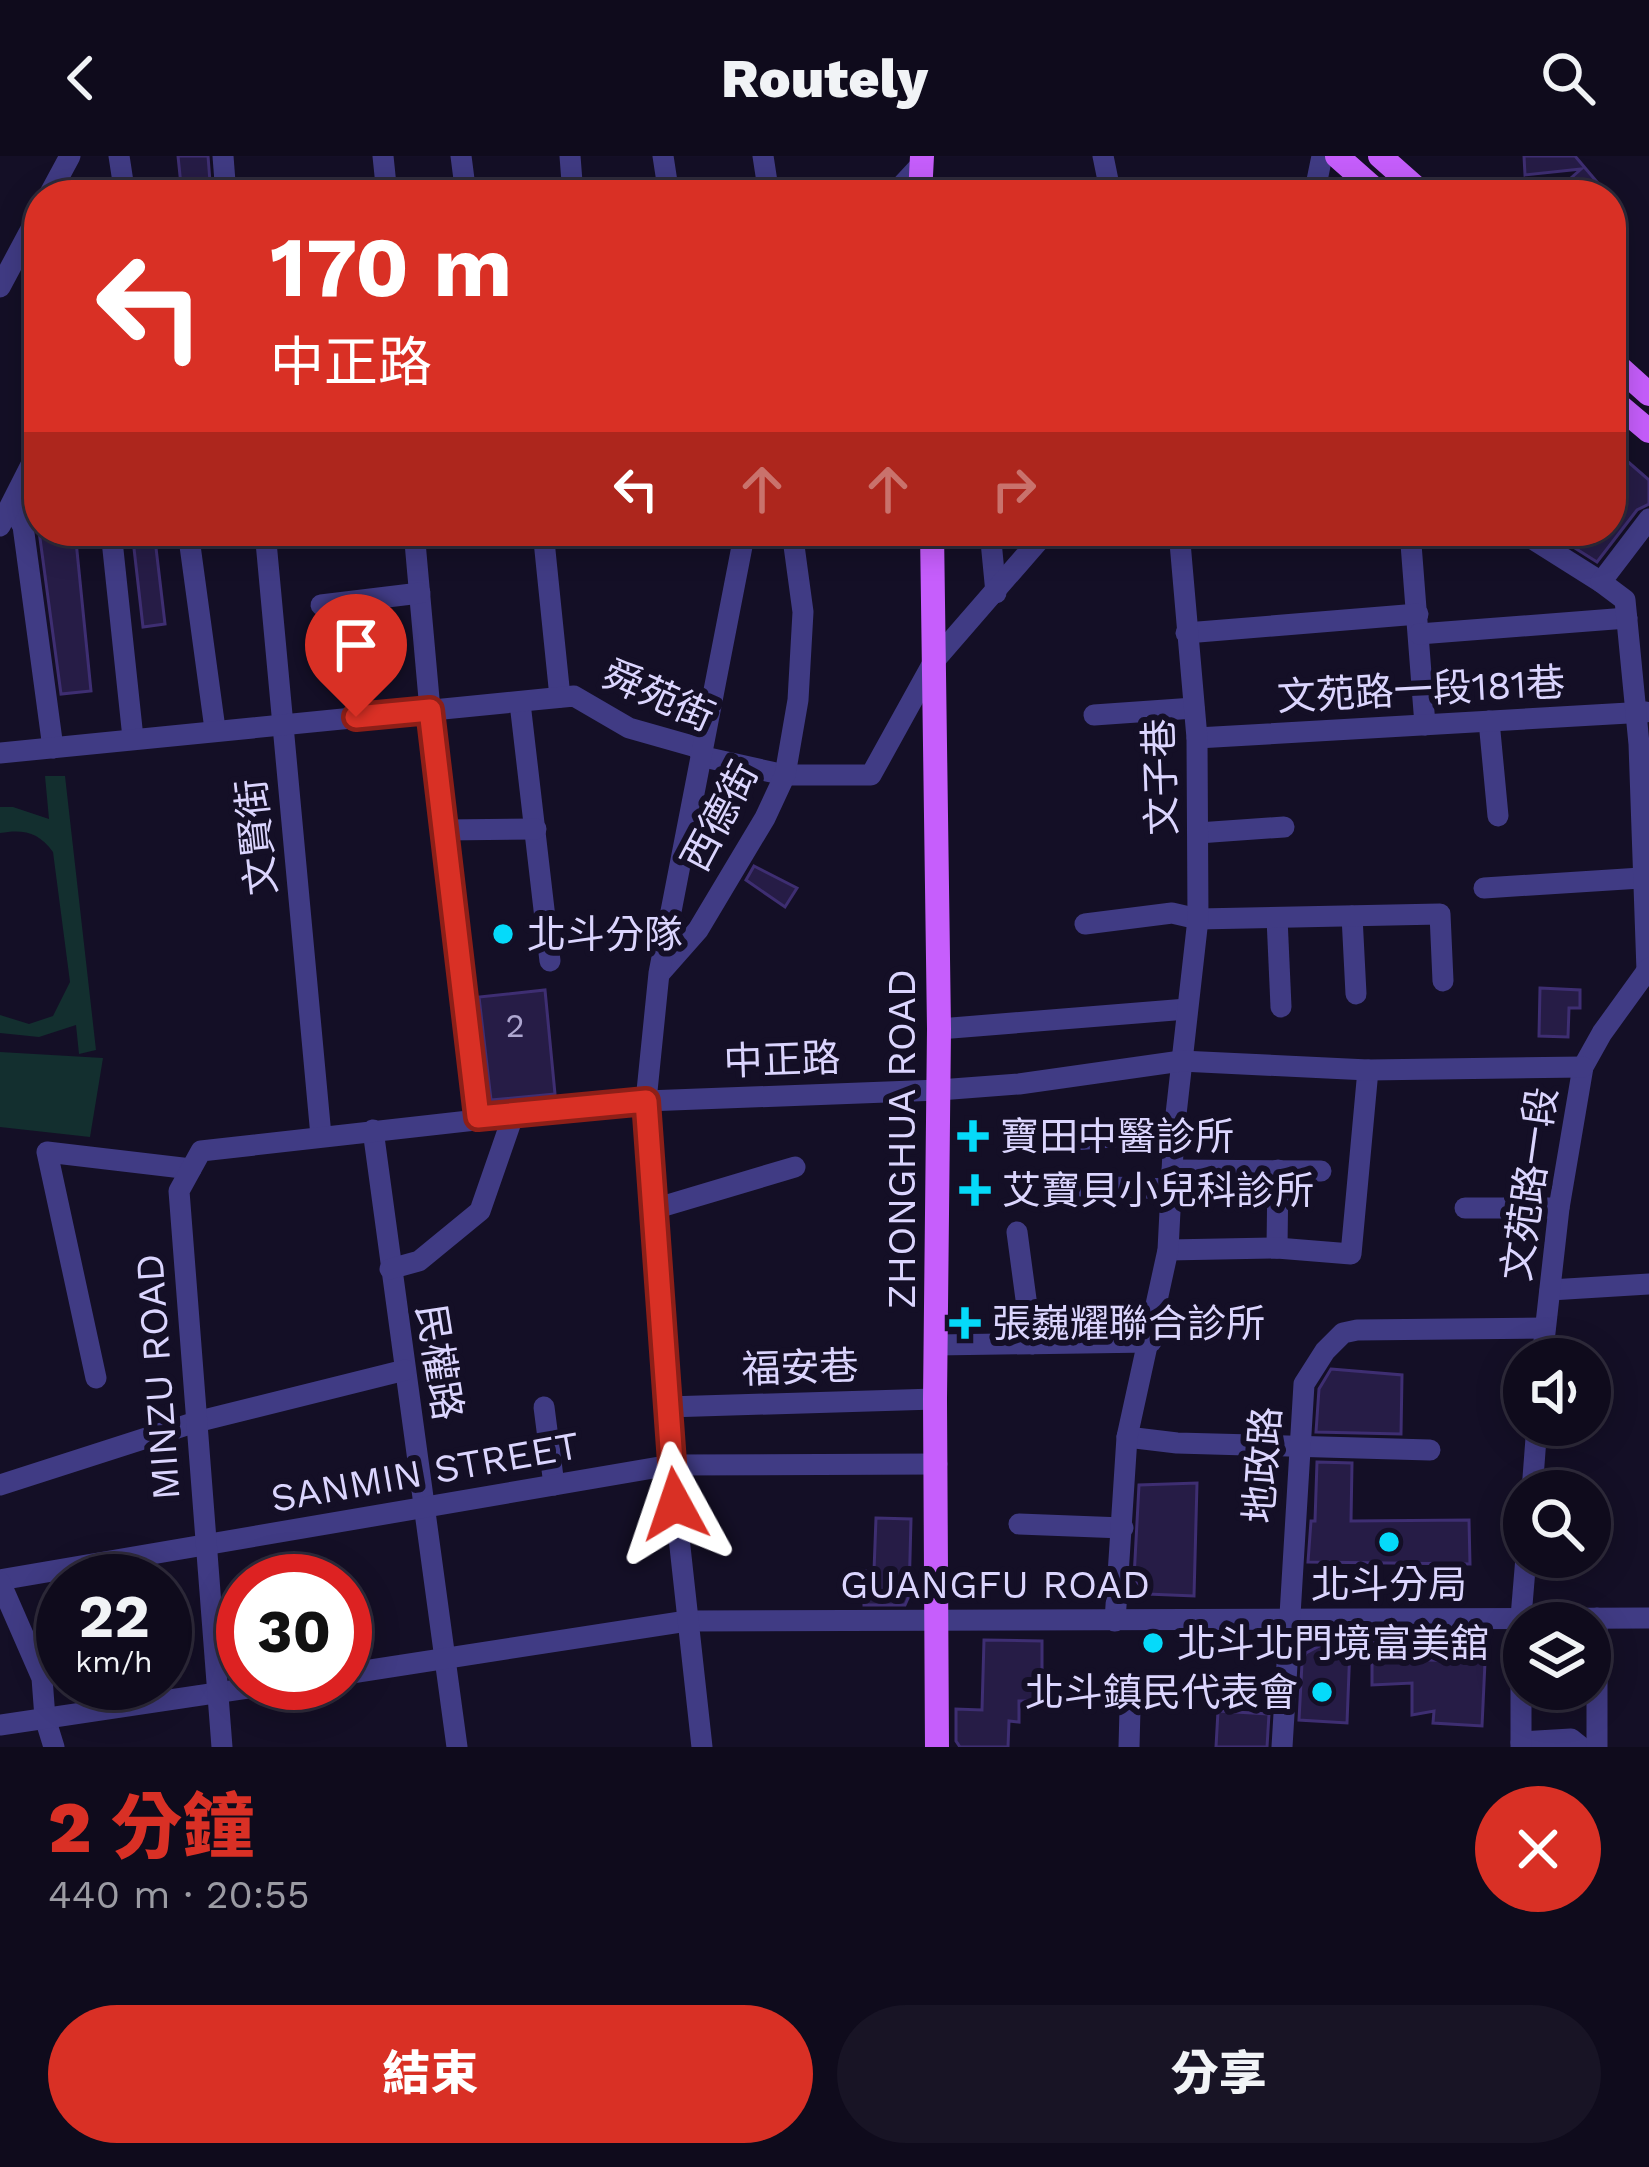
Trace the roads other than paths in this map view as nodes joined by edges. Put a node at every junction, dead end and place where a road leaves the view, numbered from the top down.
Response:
1 (1337, 156) edge
2 (1383, 157) edge
3 (1364, 180) edge
4 (1408, 180) edge
5 (24, 242) edge
6 (0, 286) edge
7 (1626, 373) edge
8 (1649, 394) edge
9 (24, 479) edge
10 (5, 516) edge
11 (1649, 519) edge
12 (26, 546) edge
13 (113, 546) edge
14 (190, 546) edge
15 (266, 546) edge
16 (415, 546) edge
17 (545, 546) edge
18 (742, 546) edge
19 (794, 546) edge
20 (932, 546) edge
21 (991, 546) edge
22 (1034, 546) edge
23 (1180, 546) edge
24 (1411, 546) edge
25 (1544, 546) edge
26 (1601, 582) junction
27 (996, 592) junction
28 (419, 593) junction
29 (321, 604) dead end
30 (1627, 618) junction
31 (1418, 624) junction
32 (1186, 633) junction
33 (1640, 657) edge
34 (934, 661) junction
35 (560, 697) junction
36 (520, 703) junction
37 (1194, 708) junction
38 (430, 710) junction
39 (1642, 713) edge
40 (1094, 716) dead end
41 (1489, 721) junction
42 (281, 724) junction
43 (1425, 725) junction
44 (215, 729) junction
45 (1197, 737) junction
46 (133, 738) junction
47 (53, 748) junction
48 (0, 753) edge
49 (704, 757) junction
50 (785, 775) junction
51 (1498, 816) dead end
52 (1284, 827) dead end
53 (536, 829) junction
54 (444, 830) junction
55 (1198, 833) junction
56 (1641, 878) junction
57 (1484, 888) dead end
58 (1352, 916) junction
59 (1276, 917) junction
60 (1198, 919) junction
61 (1085, 924) dead end
62 (550, 961) dead end
63 (1648, 969) edge
64 (659, 974) junction
65 (1443, 981) dead end
66 (1356, 994) dead end
67 (1281, 1007) dead end
68 (1187, 1010) junction
69 (939, 1029) junction
70 (1181, 1061) junction
71 (1583, 1067) junction
72 (1368, 1070) junction
73 (939, 1090) junction
74 (646, 1101) junction
75 (513, 1116) junction
76 (478, 1117) junction
77 (374, 1130) junction
78 (1174, 1132) junction
79 (321, 1136) junction
80 (1024, 1144) dead end
81 (196, 1160) junction
82 (795, 1167) dead end
83 (1278, 1170) junction
84 (1321, 1171) dead end
85 (1172, 1179) junction
86 (1081, 1186) dead end
87 (1465, 1208) dead end
88 (1558, 1208) junction
89 (654, 1209) junction
90 (1017, 1232) dead end
91 (1277, 1248) junction
92 (1168, 1250) junction
93 (390, 1269) junction
94 (1649, 1284) edge
95 (1550, 1290) junction
96 (1545, 1328) junction
97 (1544, 1338) edge
98 (1151, 1342) junction
99 (1032, 1344) junction
100 (936, 1345) junction
101 (405, 1370) junction
102 (96, 1378) dead end
103 (935, 1399) junction
104 (544, 1407) dead end
105 (667, 1407) junction
106 (196, 1422) junction
107 (1127, 1437) junction
108 (1299, 1445) junction
109 (1430, 1450) dead end
110 (937, 1464) junction
111 (671, 1465) junction
112 (0, 1484) edge
113 (554, 1485) junction
114 (426, 1506) junction
115 (1019, 1524) dead end
116 (1123, 1528) junction
117 (206, 1546) junction
118 (0, 1581) edge
119 (1503, 1617) edge
120 (939, 1618) junction
121 (1611, 1618) edge
122 (1649, 1618) edge
123 (1288, 1620) junction
124 (687, 1621) junction
125 (1115, 1621) junction
126 (444, 1658) junction
127 (372, 1670) edge
128 (216, 1680) edge
129 (216, 1693) edge
130 (1130, 1709) dead end
131 (219, 1710) edge
132 (1521, 1710) edge
133 (1597, 1710) edge
134 (45, 1718) junction
135 (0, 1725) edge
136 (1521, 1744) edge
137 (54, 1747) edge
138 (222, 1747) edge
139 (457, 1747) edge
140 (702, 1747) edge
141 (937, 1747) edge
142 (1129, 1747) edge
143 (1282, 1747) edge
144 (1581, 1747) edge
145 (1597, 1747) edge

1 - 3 main road
2 - 4 main road
5 - 6 street
7 - 8 main road
9 - 10 street
11 - 26 street
12 - 47 street
13 - 46 street
14 - 44 street
15 - 42 street, 文賢街
16 - 28 street
17 - 35 street
18 - 49 street
19 - 50 street, 西德街
20 - 34 main road, ZHONGHUA ROAD
21 - 27 street
22 - 27 street
23 - 32 street, 文子巷
24 - 31 street
25 - 26 street
26 - 30 street
27 - 34 street
28 - 29 street
28 - 38 street
30 - 31 street
30 - 33 street
31 - 32 street
31 - 43 street
32 - 37 street, 文子巷
33 - 39 street
34 - 50 street, 舜苑街
34 - 69 main road, ZHONGHUA ROAD
35 - 36 street, 舜苑街
35 - 49 street, 舜苑街
36 - 38 street, 舜苑街
36 - 53 street
37 - 40 street
37 - 45 street, 文子巷
38 - 42 street, 舜苑街
38 - 54 street
39 - 41 street, 文苑路一段181巷
39 - 56 street
41 - 43 street, 文苑路一段181巷
41 - 51 street
42 - 44 street, 舜苑街
42 - 79 street, 文賢街
43 - 45 street, 文苑路一段181巷
44 - 46 street, 舜苑街
45 - 55 street, 文子巷
46 - 47 street, 舜苑街
47 - 48 street, 舜苑街
49 - 50 street, 舜苑街
49 - 64 street
50 - 64 street, 西德街
52 - 55 street
53 - 54 street
53 - 62 street
54 - 76 street
55 - 60 street, 文子巷
56 - 57 street
56 - 63 street
58 - 59 street
58 - 65 street
58 - 66 street
59 - 60 street
59 - 67 street
60 - 61 street
60 - 68 street, 文子巷
63 - 71 street, 文苑路一段
64 - 74 street
68 - 69 street
68 - 70 street, 文子巷
69 - 73 main road, ZHONGHUA ROAD
70 - 72 street, 中正路
70 - 73 street, 中正路
70 - 78 street, 文子巷
71 - 72 street, 中正路
71 - 88 street, 文苑路一段
72 - 91 street
73 - 74 street, 中正路
73 - 100 main road, ZHONGHUA ROAD
74 - 75 street, 中正路
74 - 89 street
75 - 76 street, 中正路
75 - 93 street
76 - 77 street, 中正路
77 - 79 street, 中正路
77 - 93 street, 民權路
78 - 80 street
78 - 85 street, 文子巷
79 - 81 street, 中正路
81 - 102 street, 中正路
81 - 106 street, MINZU ROAD
82 - 89 street
83 - 84 street
83 - 85 street
83 - 91 street
85 - 86 street
85 - 92 street, 文子巷
87 - 88 street
88 - 95 street, 文苑路一段
89 - 105 street
90 - 99 street
91 - 92 street
92 - 98 street, 文子巷
93 - 101 street, 民權路
94 - 95 street
95 - 96 street, 文苑路一段
96 - 97 street, 文苑路一段
96 - 108 street, 地政路
98 - 99 street
98 - 107 street, 文子巷
99 - 100 street
100 - 103 main road, ZHONGHUA ROAD
101 - 106 street
101 - 114 street, 民權路
103 - 105 street, 福安巷
103 - 110 main road, ZHONGHUA ROAD
104 - 113 street
105 - 111 street
106 - 112 street
106 - 117 street, MINZU ROAD
107 - 108 street
107 - 116 street, 文子巷
108 - 109 street
108 - 123 street, 地政路
110 - 111 street, SANMIN STREET
110 - 120 main road, ZHONGHUA ROAD
111 - 113 street, SANMIN STREET
111 - 124 street
113 - 114 street, SANMIN STREET
114 - 117 street, SANMIN STREET
114 - 126 street, 民權路
115 - 116 street
116 - 125 street, 文子巷
117 - 118 street, SANMIN STREET
117 - 128 street, MINZU ROAD
118 - 134 street
119 - 123 street, GUANGFU ROAD
120 - 124 street, GUANGFU ROAD
120 - 125 street, GUANGFU ROAD
120 - 141 main road, ZHONGHUA ROAD
121 - 122 street, GUANGFU ROAD
123 - 125 street, GUANGFU ROAD
123 - 143 street, 地政路
124 - 126 street, GUANGFU ROAD
124 - 140 street
126 - 127 street, GUANGFU ROAD
126 - 139 street, 民權路
129 - 134 street
130 - 142 street
131 - 138 street, MINZU ROAD
132 - 136 street
133 - 145 street
134 - 135 street
134 - 137 street
136 - 144 street

